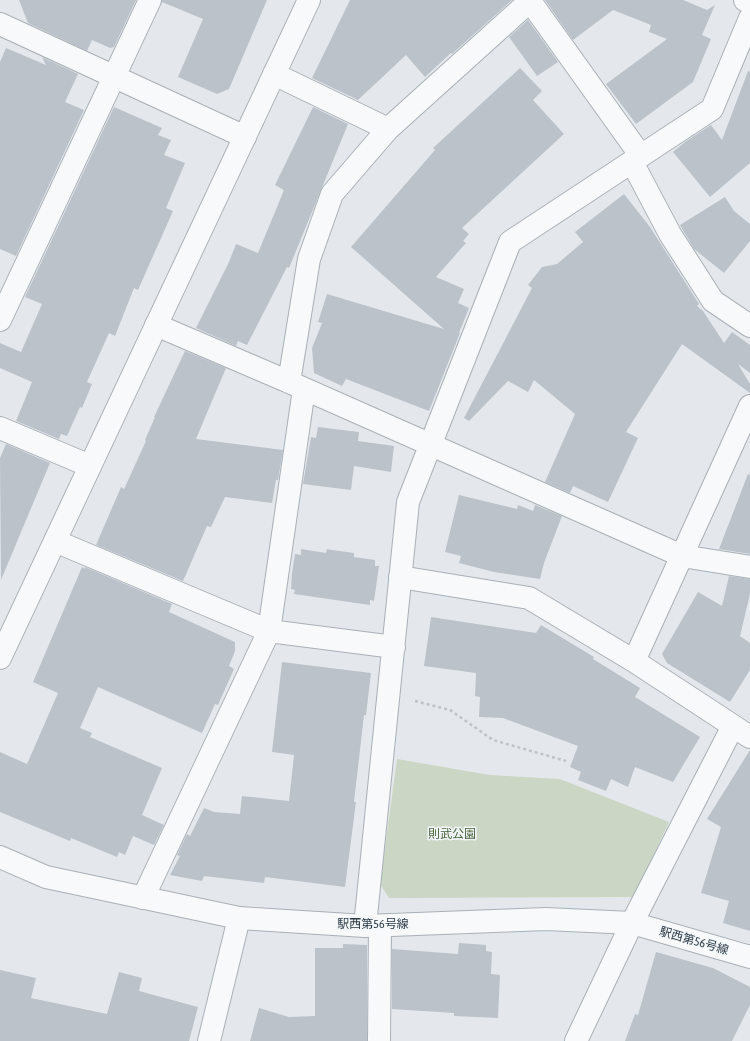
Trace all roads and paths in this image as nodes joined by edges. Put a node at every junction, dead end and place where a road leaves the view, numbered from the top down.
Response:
1 (150, 0) edge
2 (309, 0) edge
3 (530, 0) edge
4 (745, 0) edge
5 (750, 2) edge
6 (750, 18) edge
7 (0, 24) edge
8 (274, 74) junction
9 (115, 77) junction
10 (388, 129) junction
11 (244, 137) junction
12 (636, 159) junction
13 (0, 320) edge
14 (156, 325) junction
15 (750, 326) edge
16 (297, 386) junction
17 (750, 406) edge
18 (0, 428) edge
19 (430, 445) junction
20 (90, 466) junction
21 (55, 541) junction
22 (682, 556) junction
23 (750, 567) edge
24 (400, 577) junction
25 (269, 631) junction
26 (394, 647) junction
27 (0, 658) edge
28 (634, 661) junction
29 (389, 694) junction
30 (742, 731) edge
31 (566, 761) dead end
32 (0, 857) edge
33 (142, 898) junction
34 (239, 918) junction
35 (632, 923) junction
36 (373, 926) junction
37 (750, 957) edge
38 (209, 1041) edge
39 (379, 1041) edge
40 (576, 1041) edge

1 - 9 street
2 - 8 street
3 - 10 street
3 - 12 street
4 - 5 street
6 - 12 street
7 - 9 street
8 - 10 street
8 - 11 street
9 - 11 street
9 - 13 street
10 - 16 street
11 - 14 street
12 - 15 street
12 - 19 street
14 - 16 street
14 - 20 street
16 - 19 street
16 - 25 street
17 - 22 street
18 - 20 street
19 - 22 street
19 - 24 street
20 - 21 street
21 - 25 street
21 - 27 street
22 - 23 street
22 - 28 street
24 - 26 street
24 - 28 street
25 - 26 street
25 - 33 street
26 - 29 street
28 - 30 street
29 - 31 path
29 - 36 street
30 - 35 street
32 - 33 street, 駅西第56号線
33 - 34 street, 駅西第56号線
34 - 36 street, 駅西第56号線
34 - 38 street
35 - 36 street, 駅西第56号線
35 - 37 street, 駅西第56号線
35 - 40 street
36 - 39 street

